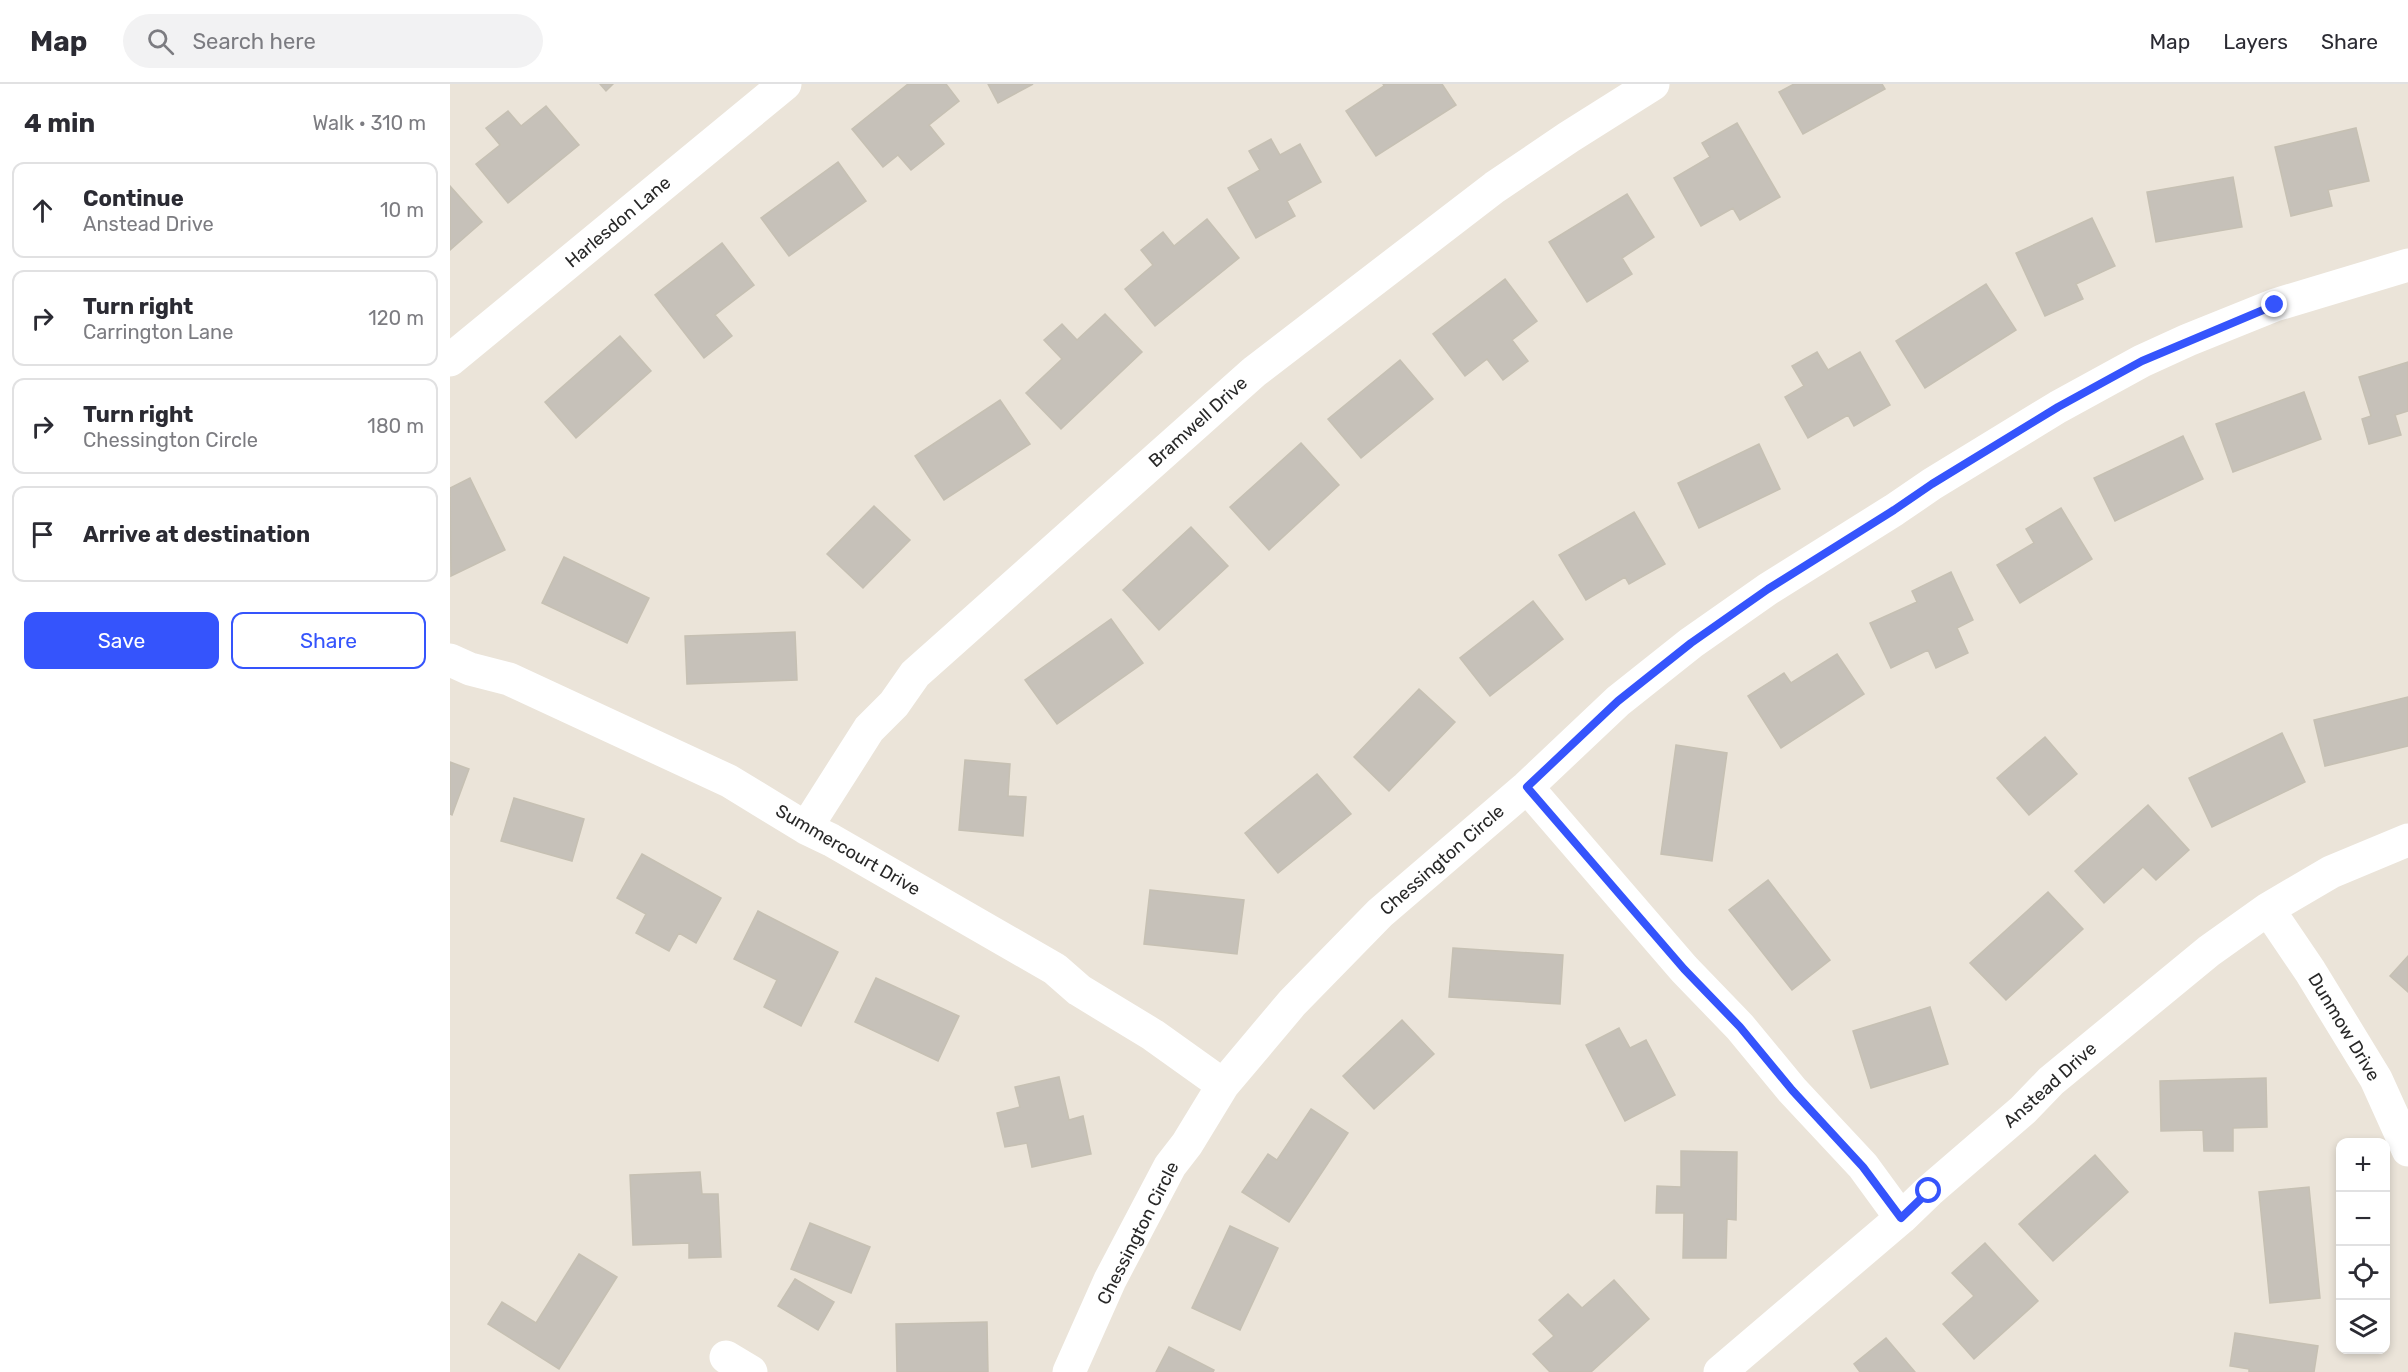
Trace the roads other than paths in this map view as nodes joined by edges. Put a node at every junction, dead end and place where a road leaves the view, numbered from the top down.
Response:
1 (785, 84) edge
2 (1653, 84) edge
3 (2408, 265) edge
4 (450, 360) edge
5 (450, 660) edge
6 (1527, 787) junction
7 (806, 828) junction
8 (2408, 840) edge
9 (2268, 909) junction
10 (1223, 1085) junction
11 (2408, 1150) edge
12 (1901, 1218) junction
13 (1069, 1372) edge
14 (1720, 1372) edge

1 - 4 street, Harlesdon Lane
2 - 7 street, Bramwell Drive
3 - 6 street, Chessington Circle
5 - 7 street, Summercourt Drive
6 - 10 street, Chessington Circle
6 - 12 street
7 - 10 street, Summercourt Drive
8 - 9 street, Anstead Drive
9 - 11 street, Dunmow Drive
9 - 12 street, Anstead Drive
10 - 13 street, Chessington Circle
12 - 14 street, Anstead Drive

